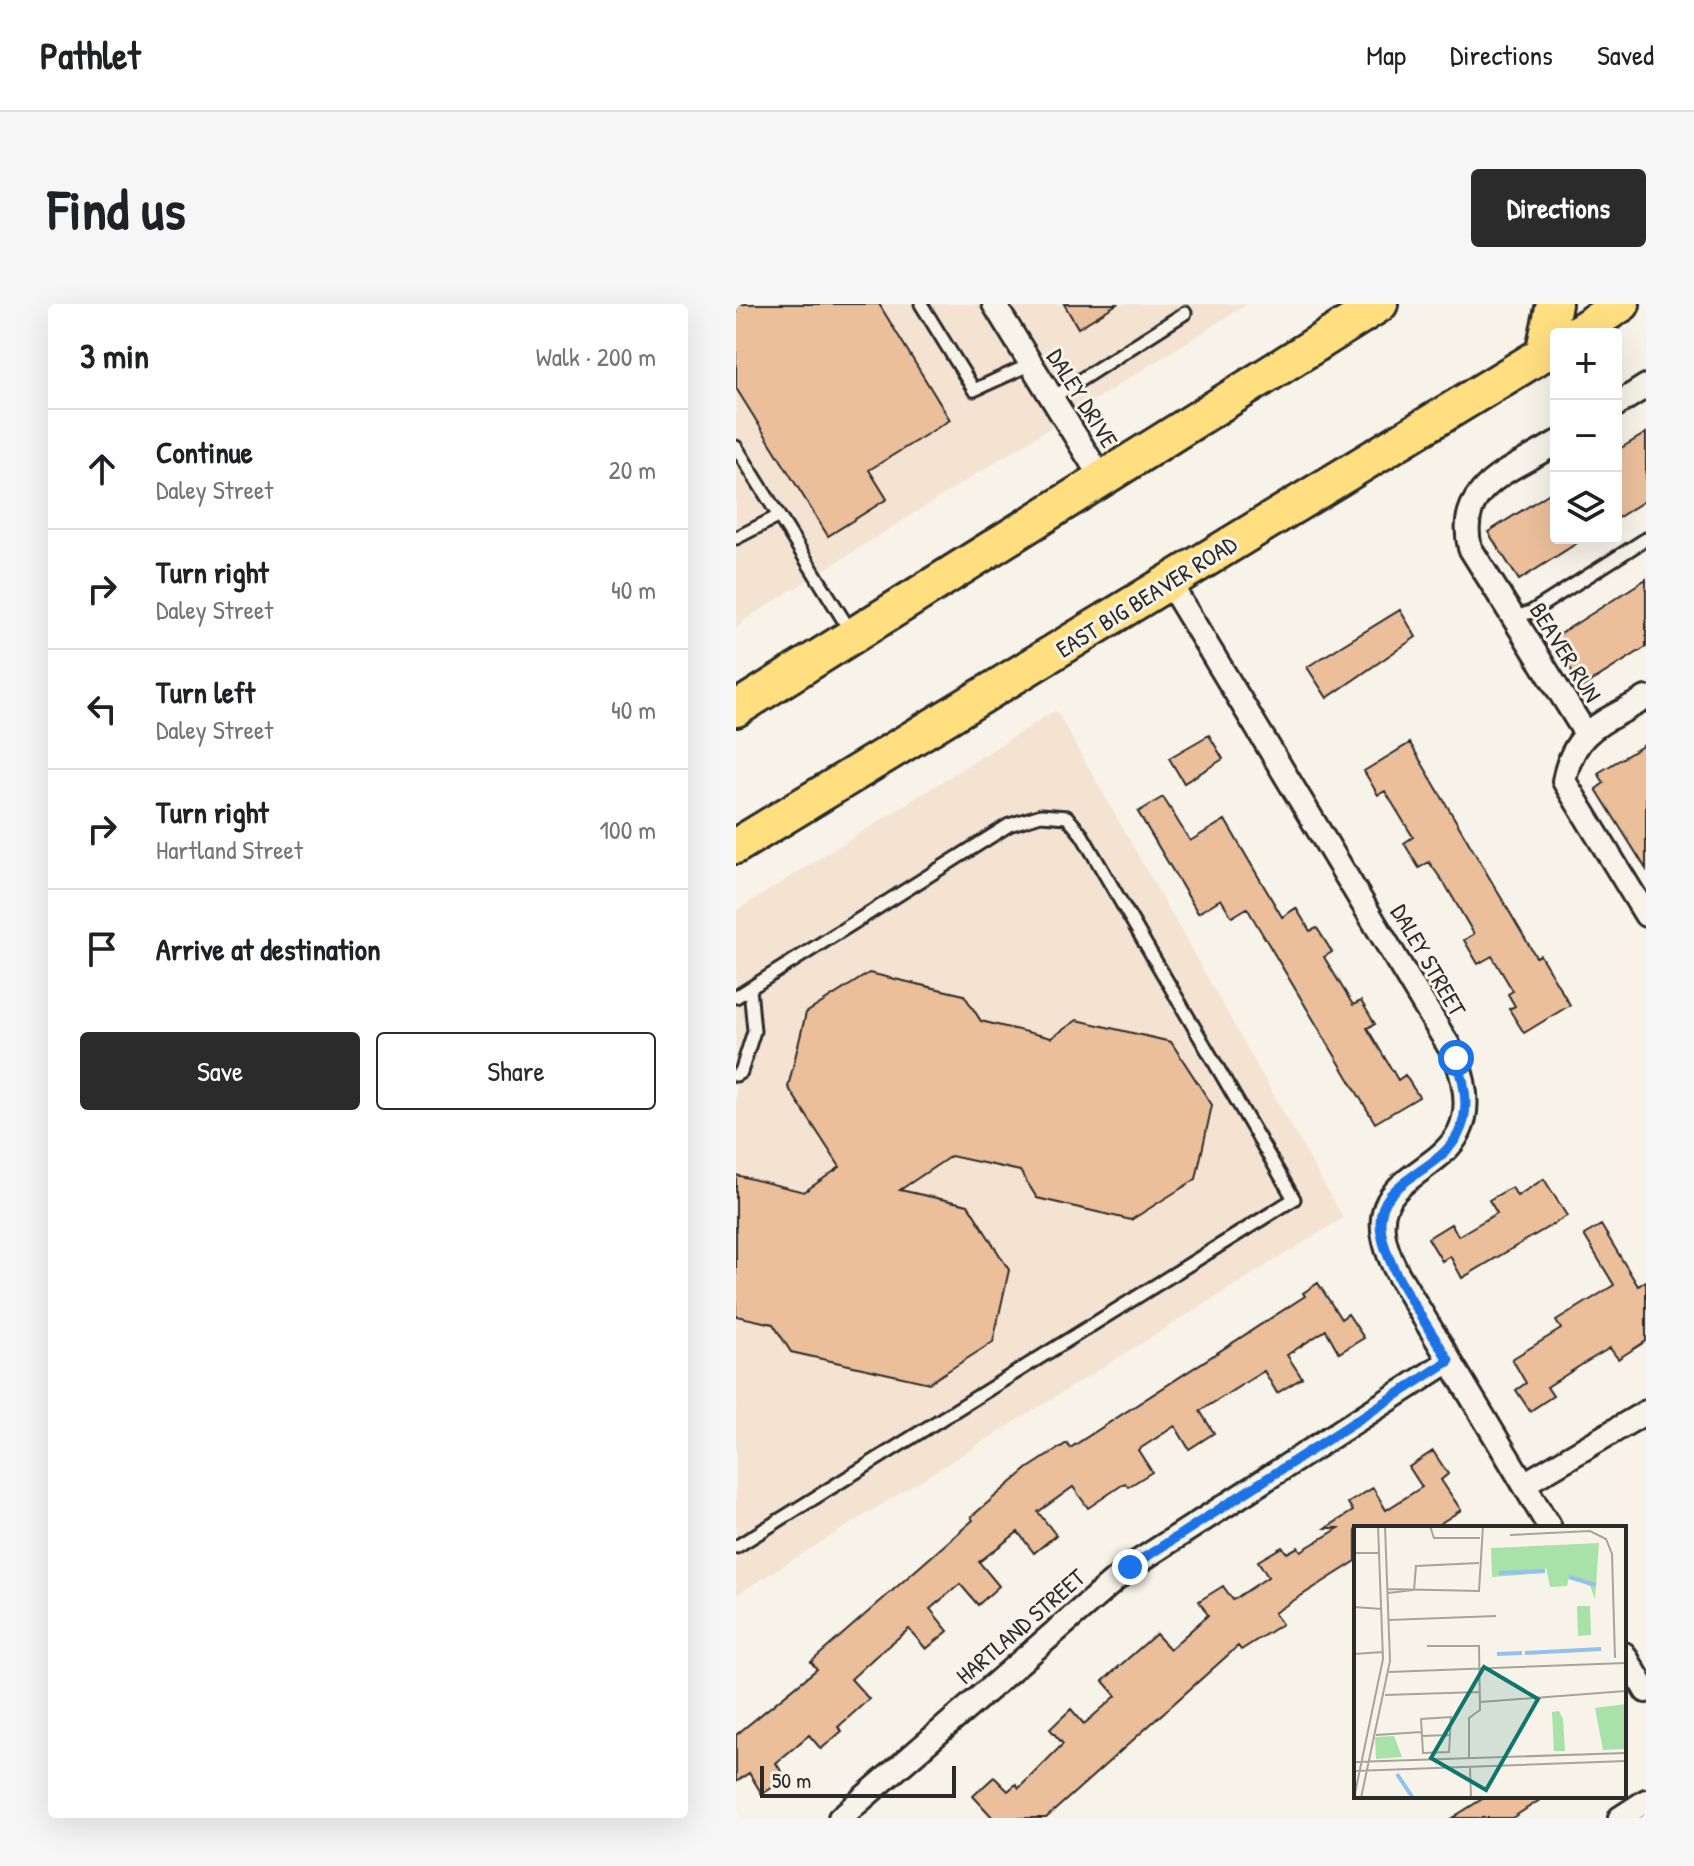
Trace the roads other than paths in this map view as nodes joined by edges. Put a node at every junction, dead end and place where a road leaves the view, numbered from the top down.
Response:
1 (921, 304) edge
2 (994, 304) edge
3 (1380, 304) edge
4 (1554, 304) edge
5 (1622, 304) edge
6 (1185, 313) dead end
7 (1552, 328) edge
8 (1584, 328) edge
9 (1550, 350) edge
10 (1031, 364) junction
11 (1646, 386) edge
12 (1052, 398) junction
13 (1622, 401) edge
14 (736, 447) edge
15 (1550, 447) edge
16 (1102, 479) junction
17 (777, 517) junction
18 (736, 538) edge
19 (1646, 539) edge
20 (1169, 582) junction
21 (1515, 617) junction
22 (853, 636) junction
23 (1646, 698) edge
24 (736, 709) edge
25 (1586, 734) junction
26 (736, 846) edge
27 (1646, 915) edge
28 (750, 988) junction
29 (736, 997) edge
30 (736, 1075) edge
31 (1449, 1361) junction
32 (1646, 1412) edge
33 (1524, 1484) junction
34 (1549, 1526) edge
35 (736, 1547) edge
36 (1626, 1657) edge
37 (1646, 1691) edge
38 (1646, 1801) edge
39 (840, 1818) edge
40 (1620, 1818) edge

1 - 10 lane
2 - 10 street, DALEY DRIVE
3 - 16 main road
4 - 7 main road
5 - 8 main road
6 - 12 lane
9 - 20 main road, EAST BIG BEAVER ROAD
10 - 12 street, DALEY DRIVE
11 - 13 street
12 - 16 street, DALEY DRIVE
14 - 17 lane
15 - 21 street, BEAVER RUN
16 - 22 main road
17 - 18 lane
17 - 22 lane
19 - 21 lane
20 - 26 main road, EAST BIG BEAVER ROAD
20 - 31 street, DALEY STREET
21 - 25 street, BEAVER RUN
22 - 24 main road
23 - 25 street
25 - 27 street, BEAVER RUN
28 - 29 lane
28 - 30 lane
28 - 35 lane
31 - 33 street, DALEY STREET
31 - 39 street, HARTLAND STREET
32 - 33 street
33 - 34 street, DALEY STREET
36 - 37 street
38 - 40 street

